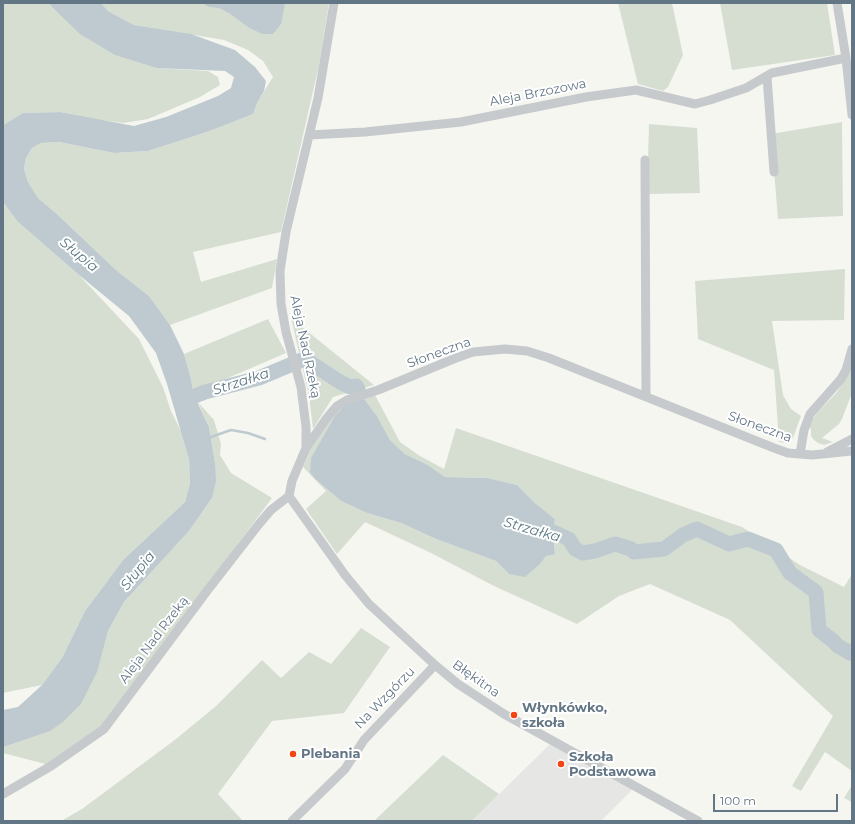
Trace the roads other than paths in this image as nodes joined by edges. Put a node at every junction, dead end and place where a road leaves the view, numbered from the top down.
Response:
1 (334, 3) edge
2 (837, 3) edge
3 (846, 58) junction
4 (767, 77) junction
5 (852, 115) edge
6 (309, 135) junction
7 (645, 160) dead end
8 (774, 172) dead end
9 (852, 350) edge
10 (646, 396) junction
11 (852, 439) edge
12 (306, 448) junction
13 (852, 451) edge
14 (800, 454) junction
15 (822, 454) junction
16 (289, 496) junction
17 (435, 665) junction
18 (3, 794) edge
19 (292, 821) edge
20 (698, 821) edge

1 - 6 street, Aleja Nad Rzeką
2 - 3 street
3 - 4 street, Aleja Brzozowa
3 - 5 street
4 - 6 street, Aleja Brzozowa
4 - 8 street
6 - 12 street, Aleja Nad Rzeką
7 - 10 street
9 - 14 street
10 - 12 street, Słoneczna
10 - 14 street, Słoneczna
11 - 15 street, Słoneczna
12 - 16 street, Aleja Nad Rzeką
13 - 15 street, Słoneczna
14 - 15 street, Słoneczna
16 - 17 street, Błękitna
16 - 18 street, Aleja Nad Rzeką
17 - 19 street, Na Wzgórzu
17 - 20 street, Błękitna

